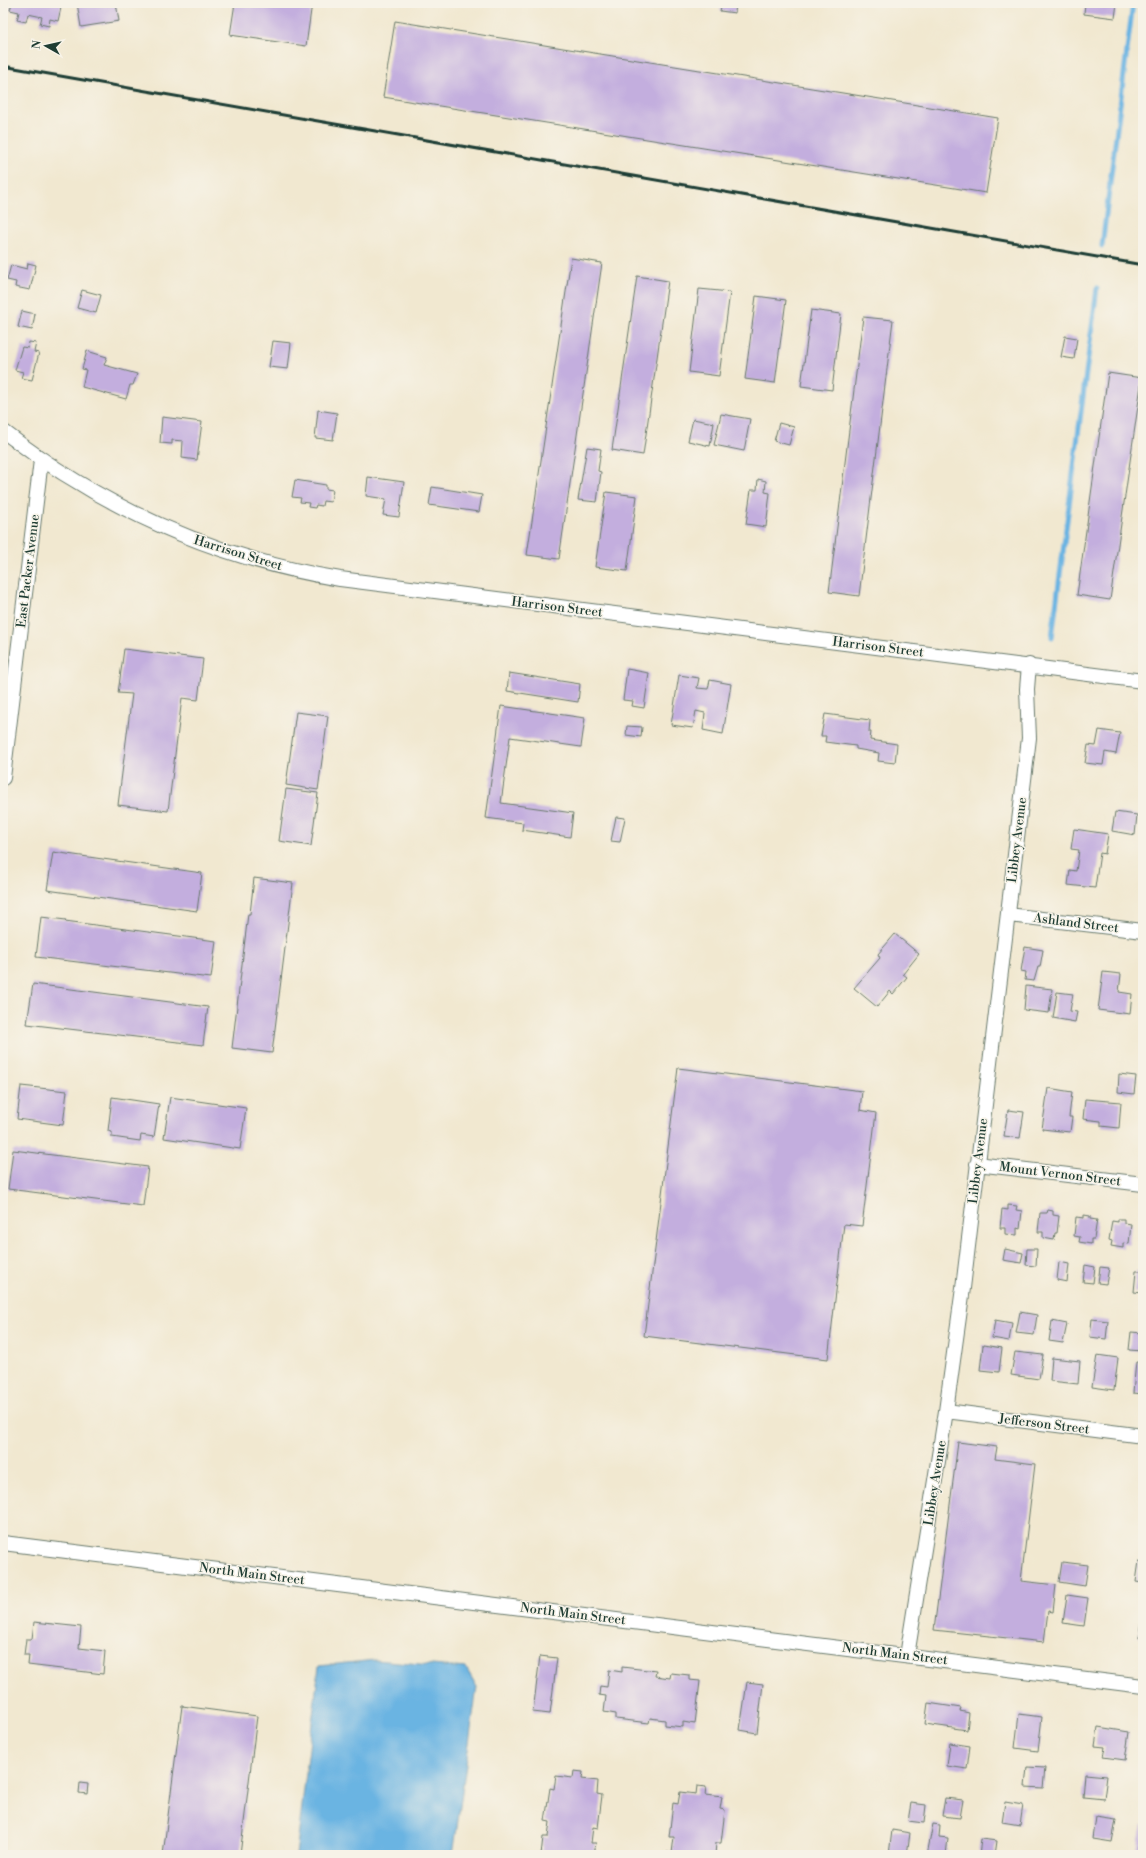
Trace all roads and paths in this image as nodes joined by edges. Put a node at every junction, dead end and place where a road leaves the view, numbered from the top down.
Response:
1 (3, 430) edge
2 (40, 460) junction
3 (1029, 665) junction
4 (1143, 681) edge
5 (3, 778) edge
6 (1009, 915) junction
7 (1143, 931) edge
8 (977, 1164) junction
9 (1143, 1184) edge
10 (946, 1411) junction
11 (1143, 1436) edge
12 (3, 1543) edge
13 (907, 1656) junction
14 (1143, 1686) edge

1 - 2 street, Harrison Street
2 - 3 street, Harrison Street
2 - 5 street, East Packer Avenue
3 - 4 street, Harrison Street
3 - 6 street, Libbey Avenue
6 - 7 street, Ashland Street
6 - 8 street, Libbey Avenue
8 - 9 street, Mount Vernon Street
8 - 10 street, Libbey Avenue
10 - 11 street, Jefferson Street
10 - 13 street, Libbey Avenue
12 - 13 street, North Main Street
13 - 14 street, North Main Street

